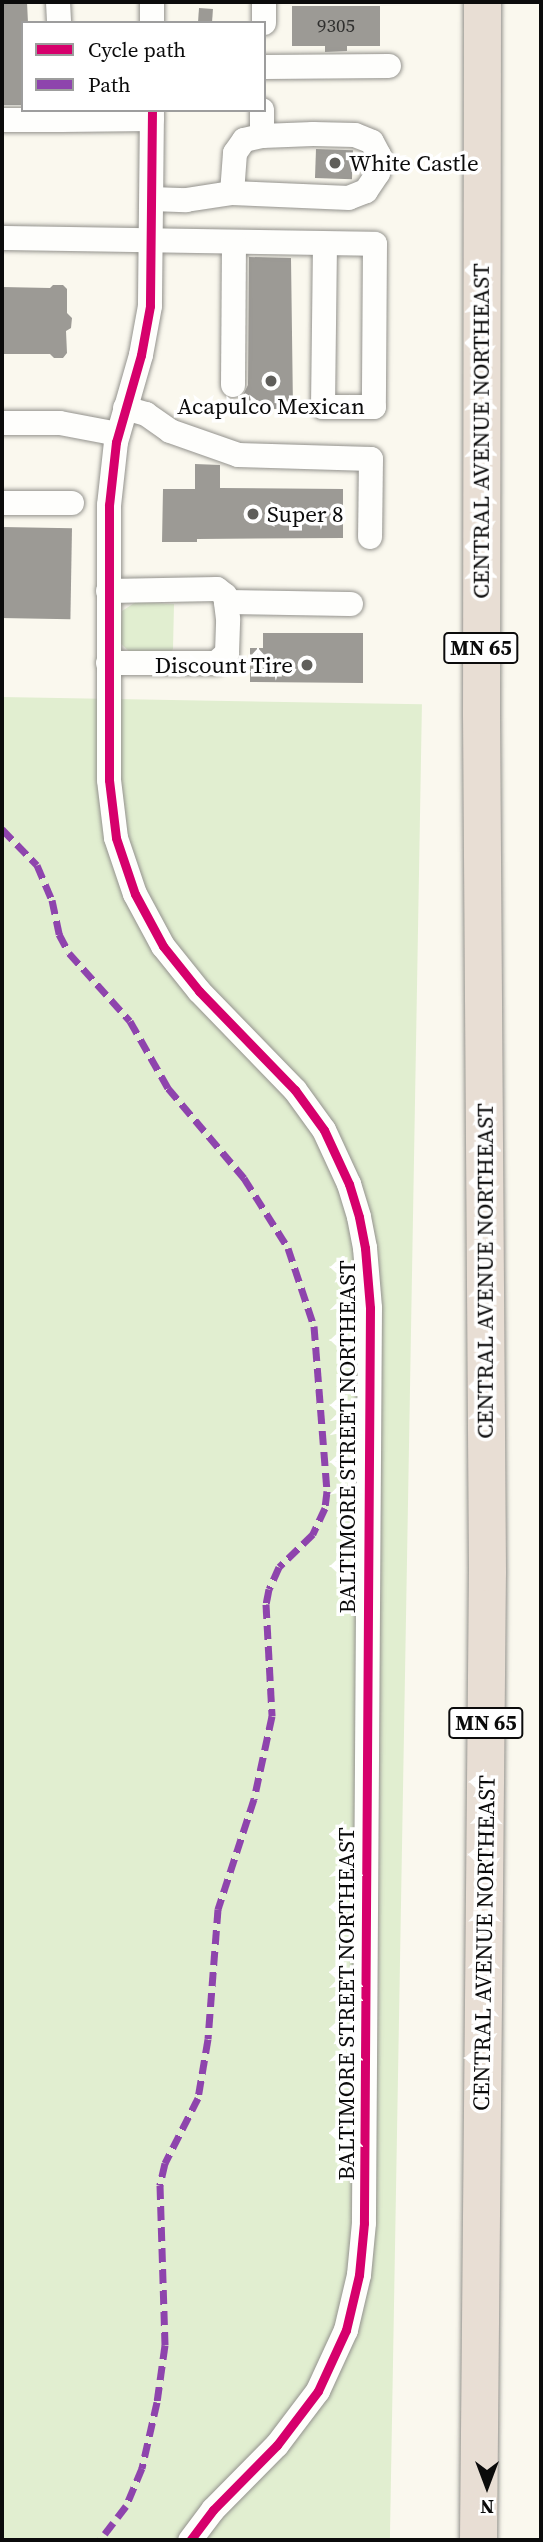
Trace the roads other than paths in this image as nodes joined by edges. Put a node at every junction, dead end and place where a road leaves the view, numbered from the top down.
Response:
1 (58, 2) edge
2 (152, 2) edge
3 (264, 2) edge
4 (478, 13) edge
5 (59, 21) edge
6 (152, 21) edge
7 (264, 21) edge
8 (389, 66) dead end
9 (266, 67) edge
10 (262, 112) edge
11 (61, 115) edge
12 (152, 115) edge
13 (2, 120) edge
14 (262, 135) junction
15 (232, 193) junction
16 (152, 199) junction
17 (2, 238) edge
18 (152, 240) junction
19 (234, 242) junction
20 (325, 244) junction
21 (233, 386) dead end
22 (125, 408) junction
23 (2, 423) edge
24 (118, 434) junction
25 (2, 503) edge
26 (72, 503) dead end
27 (370, 537) dead end
28 (108, 591) junction
29 (226, 602) junction
30 (351, 604) dead end
31 (108, 663) junction
32 (190, 2540) edge
33 (478, 2540) edge

1 - 5 street
2 - 6 street
3 - 7 street
4 - 33 highway, CENTRAL AVENUE NORTHEAST / MN 65
8 - 9 street
10 - 14 street
11 - 12 street
11 - 13 street
12 - 16 street, BALTIMORE STREET NORTHEAST
14 - 15 street
14 - 15 street
15 - 16 street
16 - 18 street, BALTIMORE STREET NORTHEAST
17 - 18 street
18 - 19 street
18 - 22 street, BALTIMORE STREET NORTHEAST
19 - 20 street
19 - 21 street
20 - 20 street
22 - 24 street, BALTIMORE STREET NORTHEAST
22 - 27 street
23 - 24 street
24 - 28 street, BALTIMORE STREET NORTHEAST
25 - 26 street
28 - 29 street
28 - 31 street, BALTIMORE STREET NORTHEAST
29 - 30 street
29 - 31 street
31 - 32 street, BALTIMORE STREET NORTHEAST

